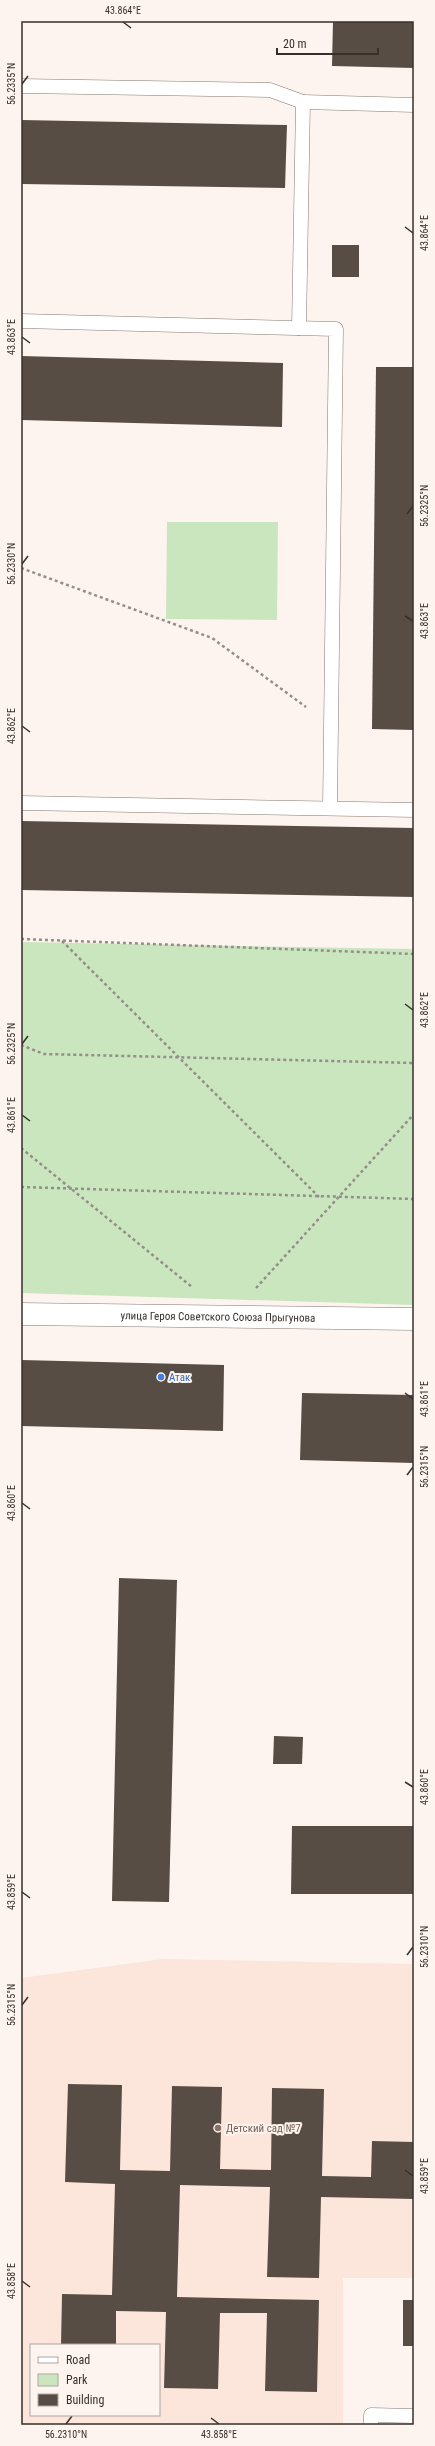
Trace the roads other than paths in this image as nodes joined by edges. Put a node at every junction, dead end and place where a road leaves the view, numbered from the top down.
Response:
1 (21, 86) edge
2 (303, 102) junction
3 (414, 105) edge
4 (21, 321) edge
5 (299, 328) junction
6 (21, 803) edge
7 (330, 808) junction
8 (414, 810) edge
9 (21, 1314) edge
10 (414, 1320) edge
11 (414, 2416) edge
12 (371, 2425) edge

1 - 2 lane
2 - 3 lane
2 - 5 lane
4 - 5 lane
5 - 7 lane
6 - 7 lane
7 - 8 lane
9 - 10 street, улица Героя Советского Союза Прыгунова
11 - 12 lane

